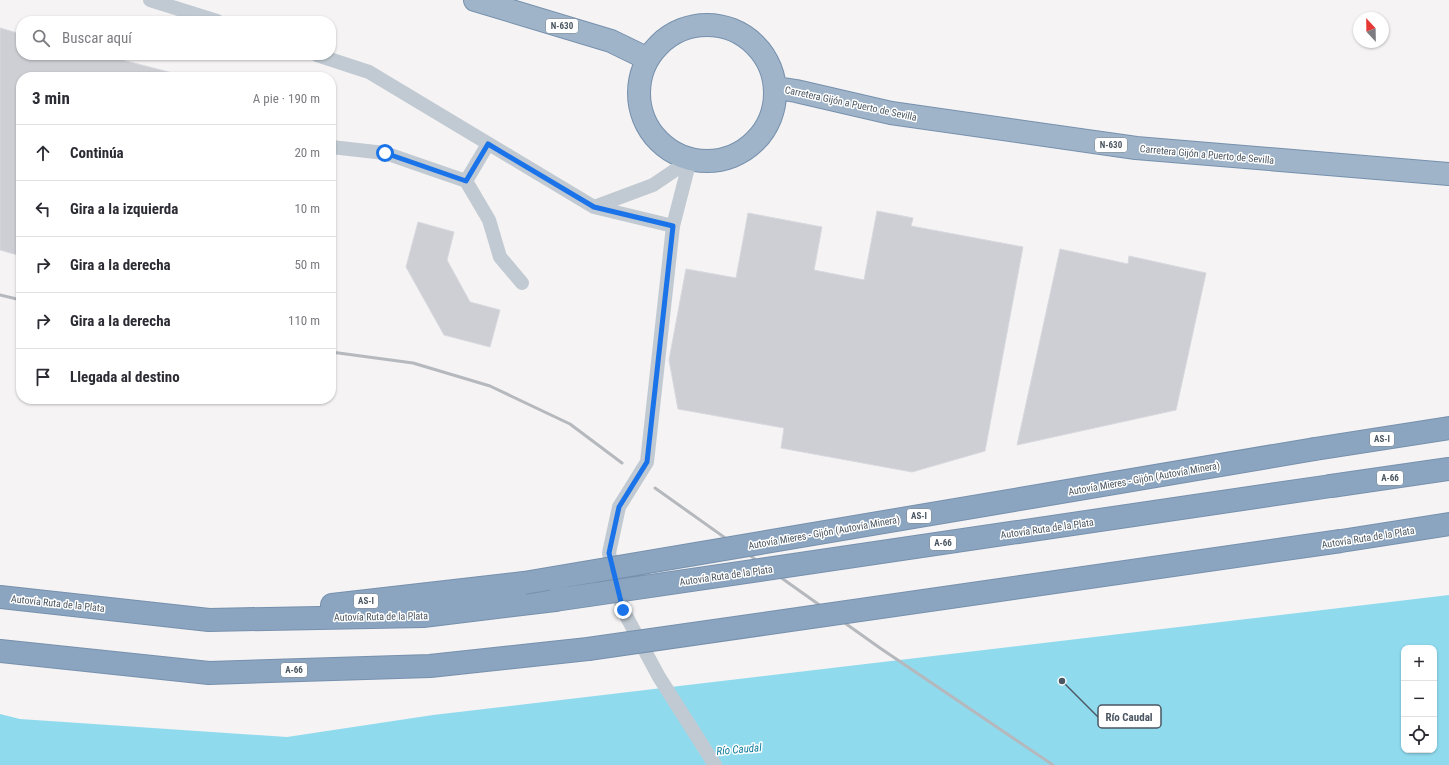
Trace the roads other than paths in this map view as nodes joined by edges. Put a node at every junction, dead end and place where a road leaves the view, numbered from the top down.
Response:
1 (150, 0) edge
2 (475, 0) edge
3 (201, 16) edge
4 (646, 58) junction
5 (332, 60) edge
6 (777, 88) junction
7 (488, 144) junction
8 (336, 148) edge
9 (690, 160) junction
10 (1449, 174) edge
11 (466, 181) junction
12 (594, 207) junction
13 (673, 226) junction
14 (522, 283) dead end
15 (1449, 428) edge
16 (1449, 469) edge
17 (1449, 524) edge
18 (0, 597) edge
19 (209, 620) junction
20 (0, 651) edge
21 (715, 765) edge

1 - 3 lane
2 - 4 highway, N-630
4 - 6 highway
4 - 9 highway
5 - 7 lane
6 - 9 highway
6 - 10 highway, Carretera Gijón a Puerto de Sevilla / N-630
7 - 11 lane
7 - 12 lane
8 - 11 lane
9 - 12 lane
9 - 13 lane
11 - 14 lane
12 - 13 lane
13 - 21 lane
15 - 19 highway, Autovía Mieres - Gijón (Autovía Minera) / AS-I, bridge
16 - 19 highway, Autovía Ruta de la Plata / A-66, bridge
17 - 20 highway, Autovía Ruta de la Plata / A-66, bridge
18 - 19 highway, Autovía Ruta de la Plata / A-66

